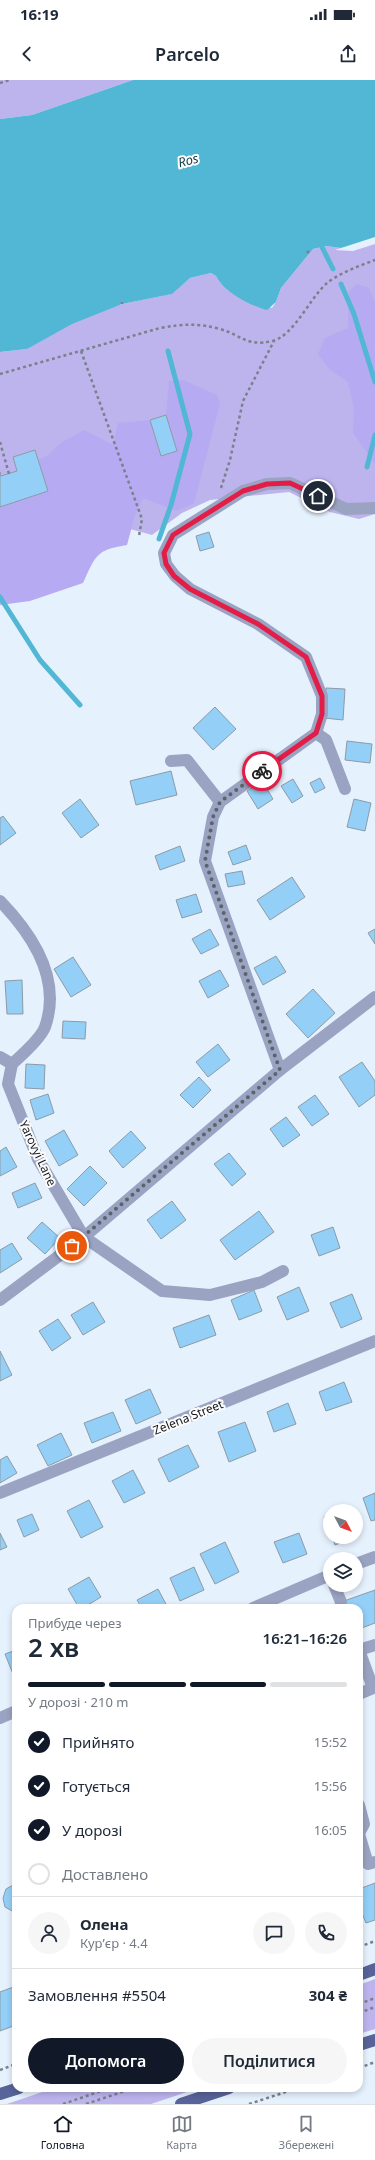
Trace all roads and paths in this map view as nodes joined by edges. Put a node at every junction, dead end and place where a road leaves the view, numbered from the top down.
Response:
1 (10, 80) edge
2 (0, 83) edge
3 (375, 260) edge
4 (274, 341) junction
5 (81, 351) junction
6 (0, 374) edge
7 (0, 442) edge
8 (9, 474) dead end
9 (220, 489) dead end
10 (375, 508) edge
11 (140, 536) dead end
12 (316, 733) junction
13 (171, 761) dead end
14 (345, 789) dead end
15 (220, 802) junction
16 (0, 901) edge
17 (375, 997) edge
18 (0, 1057) edge
19 (12, 1064) junction
20 (280, 1070) junction
21 (84, 1236) junction
22 (283, 1271) dead end
23 (0, 1300) edge
24 (375, 1341) edge
25 (0, 1493) edge
26 (375, 1557) edge
27 (363, 1561) edge
28 (323, 1578) edge
29 (337, 1592) edge
30 (341, 1602) dead end
31 (261, 1604) edge
32 (375, 1645) edge
33 (363, 1649) edge
34 (363, 1660) edge
35 (363, 1692) edge
36 (12, 1713) edge
37 (0, 1718) edge
38 (363, 1847) edge
39 (375, 1862) edge
40 (375, 1942) edge
41 (363, 1946) edge
42 (375, 1969) edge
43 (363, 1974) edge
44 (375, 1998) edge
45 (363, 2002) edge
46 (375, 2008) edge
47 (363, 2012) edge
48 (375, 2040) edge
49 (363, 2044) edge
50 (375, 2062) edge
51 (12, 2066) edge
52 (363, 2066) edge
53 (0, 2070) edge
54 (12, 2090) edge
55 (98, 2092) edge
56 (122, 2092) edge
57 (217, 2092) edge
58 (286, 2092) edge
59 (0, 2094) edge
60 (63, 2104) edge
61 (86, 2104) edge
62 (181, 2104) edge
63 (249, 2104) edge

1 - 2 path
3 - 4 path
4 - 5 path
4 - 9 path
5 - 6 path
5 - 11 path
7 - 8 path
10 - 12 street
12 - 14 street
12 - 15 street
13 - 15 street
15 - 20 street
16 - 19 street
17 - 20 street
18 - 19 street
19 - 21 street, Yarovyi Lane
20 - 21 street
21 - 22 street
21 - 23 street
24 - 25 street, Zelena Street
26 - 27 street
28 - 31 street
29 - 30 street
32 - 33 street
34 - 35 street
36 - 37 street
38 - 39 street
40 - 41 path
42 - 43 main road
44 - 45 path
46 - 47 path
48 - 49 main road
50 - 52 path
51 - 53 path
54 - 59 main road
55 - 60 path
56 - 61 path
57 - 62 main road
58 - 63 path

